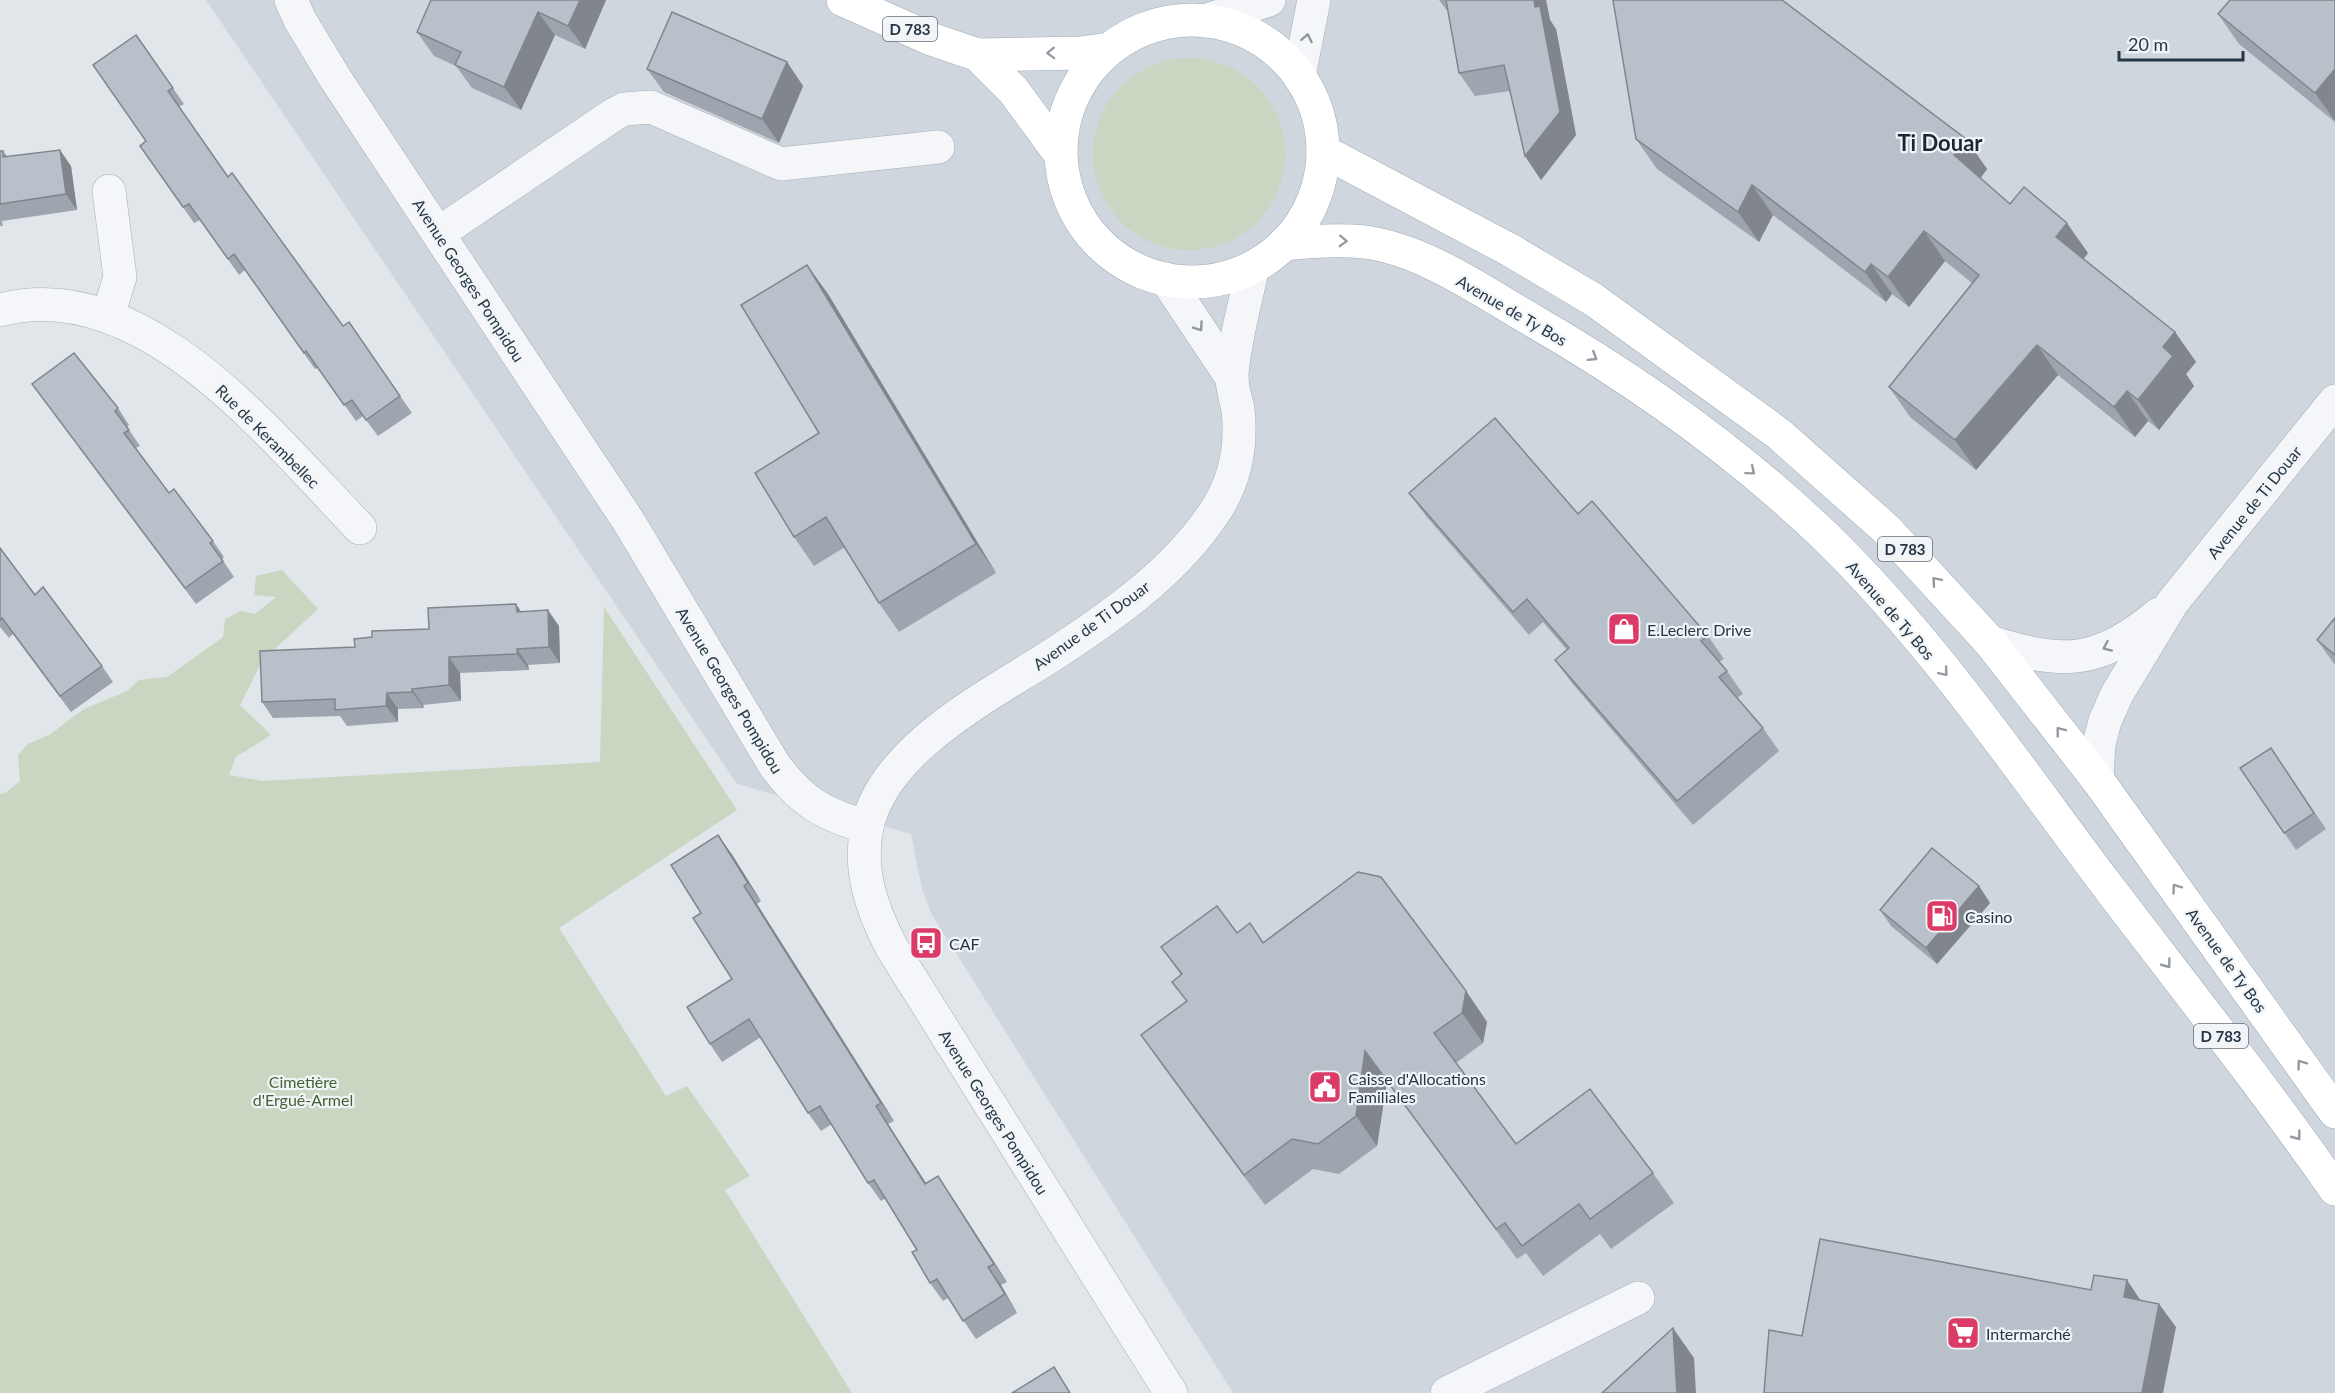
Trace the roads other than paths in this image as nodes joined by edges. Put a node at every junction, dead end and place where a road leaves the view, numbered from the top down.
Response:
1 (291, 0) edge
2 (843, 0) edge
3 (1269, 0) edge
4 (1314, 0) edge
5 (1204, 21) junction
6 (1109, 49) junction
7 (978, 55) junction
8 (1299, 76) junction
9 (938, 147) dead end
10 (1323, 151) junction
11 (1060, 154) junction
12 (109, 191) dead end
13 (439, 233) junction
14 (1284, 244) junction
15 (1253, 267) junction
16 (1166, 279) junction
17 (0, 310) edge
18 (108, 316) junction
19 (1232, 378) junction
20 (2335, 401) edge
21 (360, 528) dead end
22 (2172, 603) junction
23 (1990, 642) junction
24 (2097, 779) junction
25 (867, 827) junction
26 (2335, 1112) edge
27 (2335, 1189) edge
28 (1638, 1298) dead end
29 (1170, 1393) edge
30 (1447, 1393) edge

1 - 13 street, Avenue Georges Pompidou
2 - 7 main road, D 783
3 - 5 street
8 -> 4 street
5 - 6 main road
5 - 8 main road
6 -> 7 main road, D 783
6 - 11 main road
7 - 11 main road, D 783
8 - 10 main road
9 - 13 street
10 - 14 main road
23 -> 10 main road, Avenue de Ty Bos / D 783
11 - 16 main road
12 - 18 street
13 - 25 street, Avenue Georges Pompidou
14 - 15 main road
14 -> 27 main road, Avenue de Ty Bos / D 783
15 - 16 main road
15 - 19 street, Avenue de Ti Douar
16 -> 19 street, Avenue de Ti Douar
17 - 18 street, Rue de Kerambellec
18 - 21 street, Rue de Kerambellec
19 - 25 street, Avenue de Ti Douar
20 - 22 street, Avenue de Ti Douar
22 -> 23 street, Avenue de Ti Douar
22 - 24 street, Avenue de Ti Douar
24 -> 23 main road, Avenue de Ty Bos / D 783
26 -> 24 main road, Avenue de Ty Bos / D 783
25 - 29 street, Avenue Georges Pompidou
28 - 30 street

